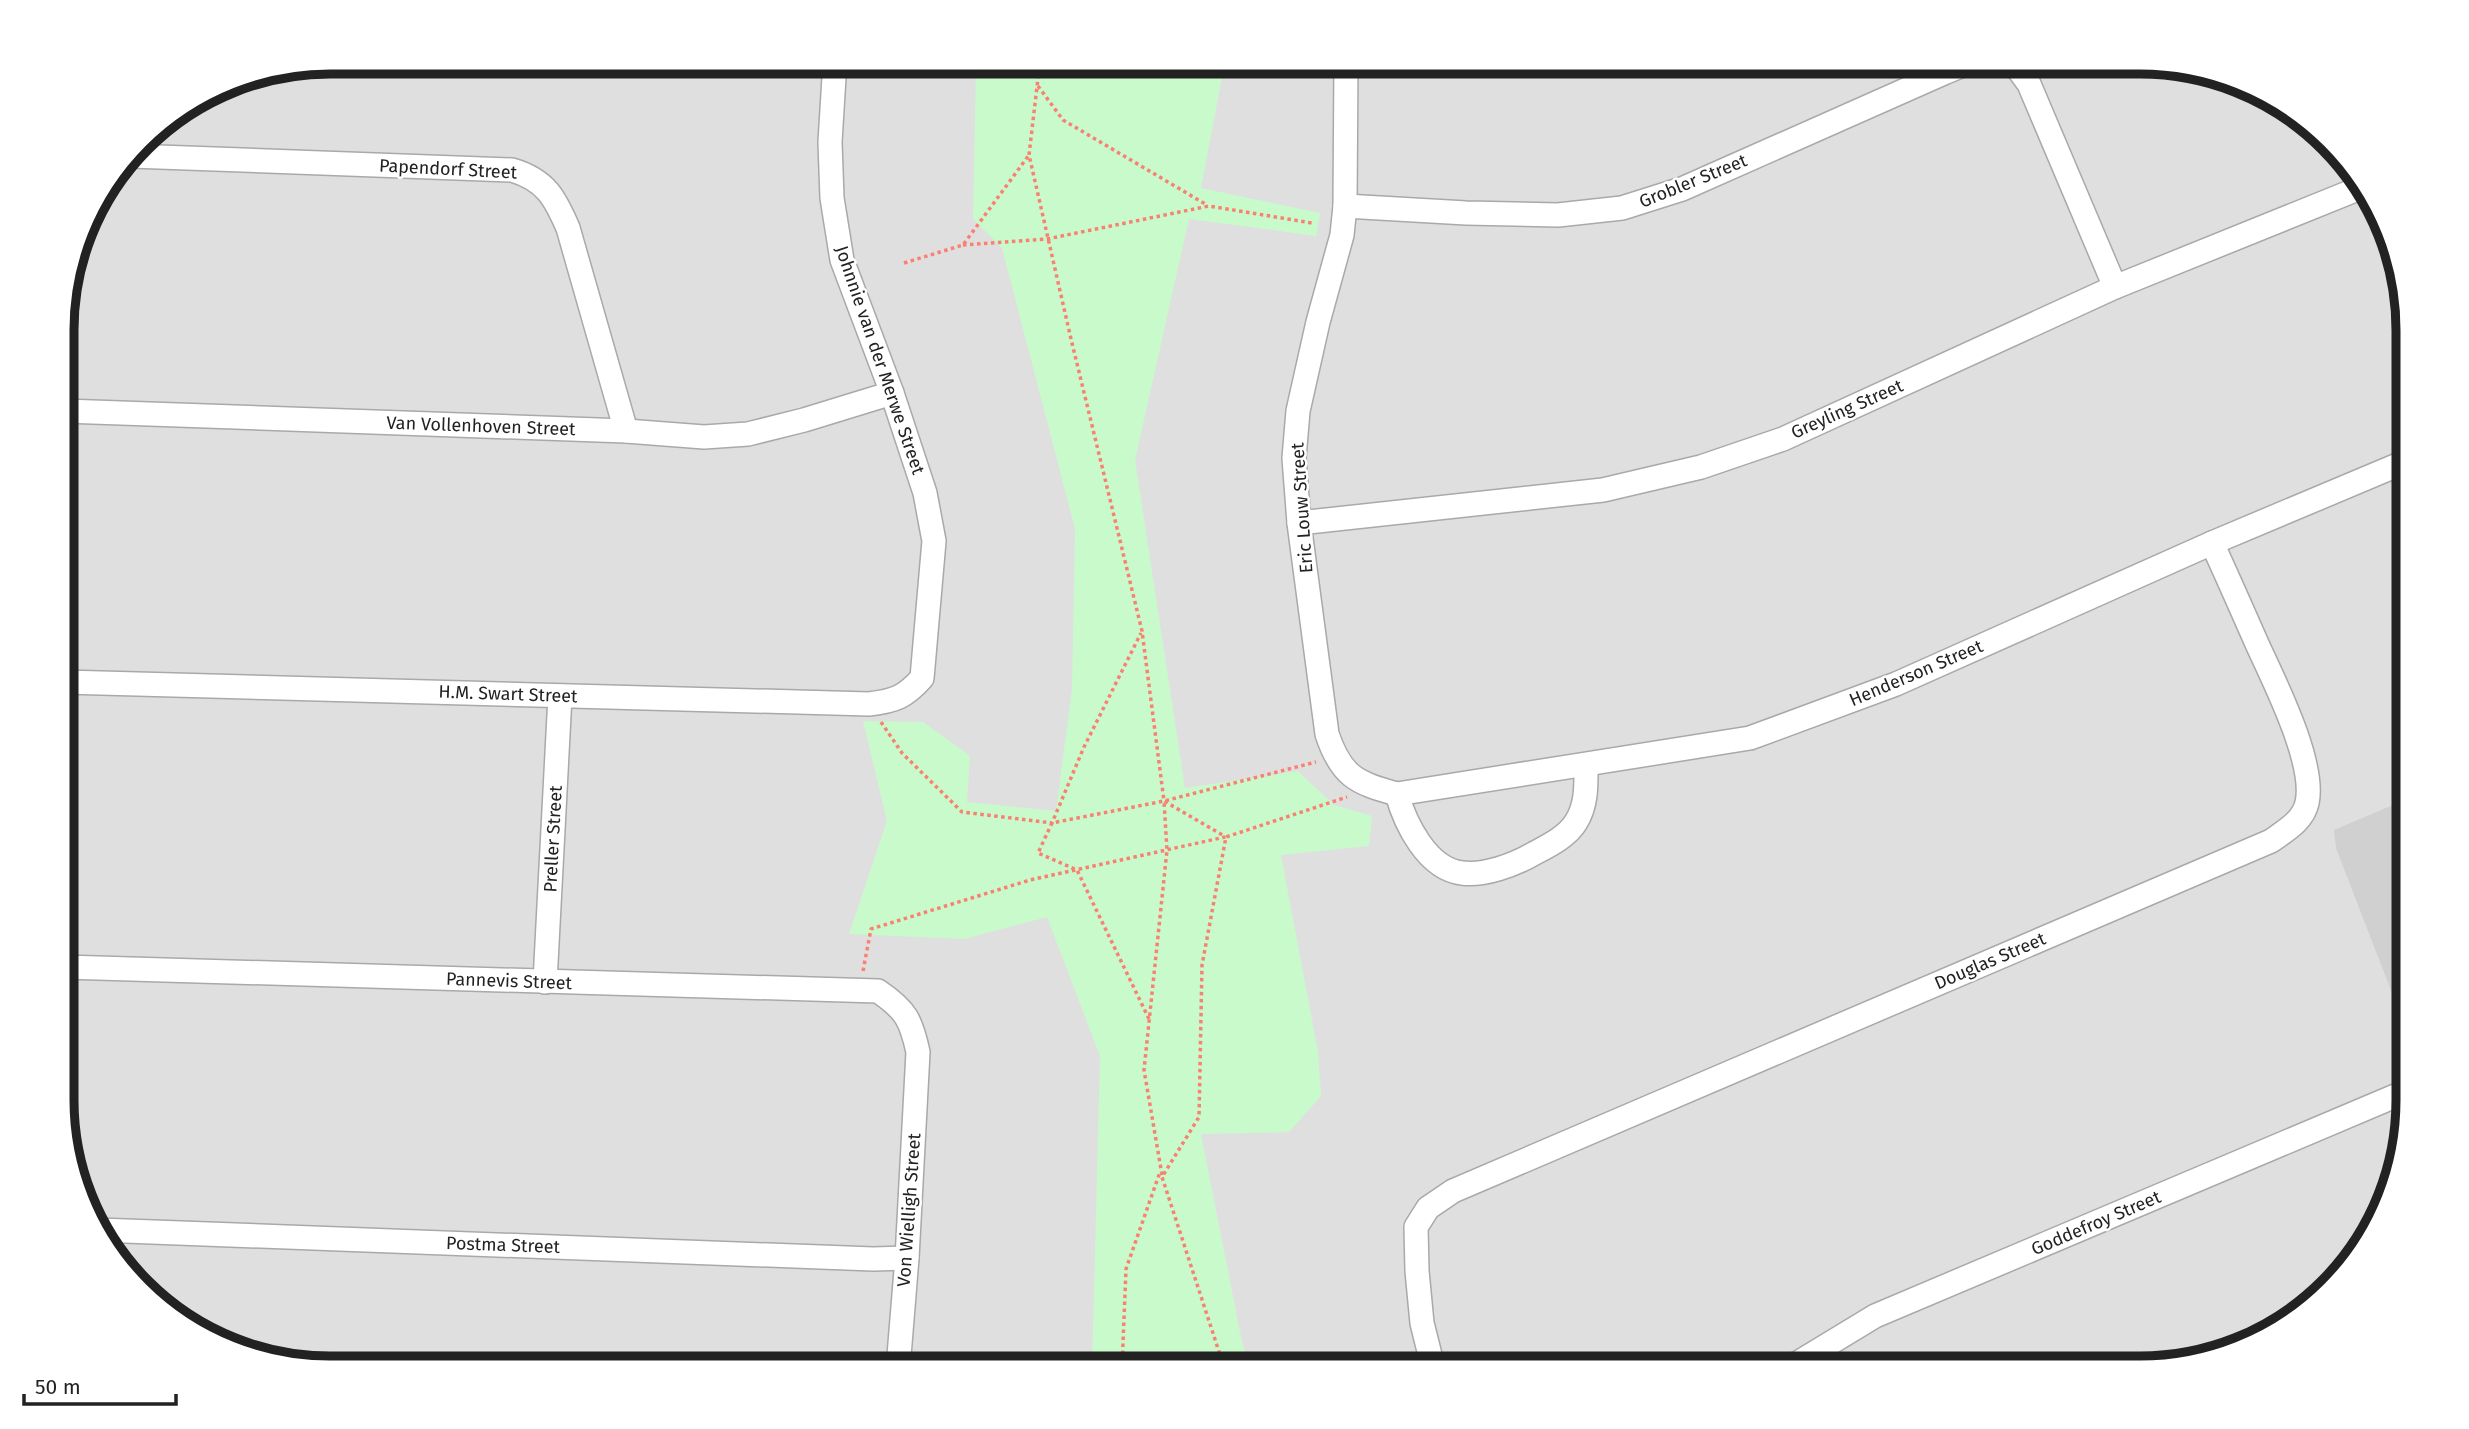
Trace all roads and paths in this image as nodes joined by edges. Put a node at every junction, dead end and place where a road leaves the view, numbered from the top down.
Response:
1 (834, 74) edge
2 (1039, 74) edge
3 (1346, 74) edge
4 (1941, 74) edge
5 (2022, 74) edge
6 (1038, 86) junction
7 (1029, 155) junction
8 (142, 156) edge
9 (2354, 190) edge
10 (1209, 206) junction
11 (1345, 206) junction
12 (1311, 223) dead end
13 (1047, 239) junction
14 (963, 245) junction
15 (904, 263) dead end
16 (2115, 288) junction
17 (892, 393) junction
18 (74, 411) edge
19 (626, 431) junction
20 (2396, 466) edge
21 (1299, 523) junction
22 (2213, 543) junction
23 (1142, 631) junction
24 (926, 657) joint
25 (74, 682) edge
26 (560, 696) junction
27 (869, 704) junction
28 (1335, 758) junction
29 (1586, 765) junction
30 (1375, 788) junction
31 (1397, 794) junction
32 (1164, 801) junction
33 (1052, 823) junction
34 (1226, 837) junction
35 (1167, 850) junction
36 (1077, 870) junction
37 (74, 967) edge
38 (545, 982) junction
39 (859, 990) junction
40 (1149, 1019) junction
41 (918, 1052) joint
42 (2396, 1096) edge
43 (1161, 1170) junction
44 (1162, 1177) junction
45 (110, 1230) edge
46 (907, 1258) junction
47 (899, 1356) edge
48 (1122, 1356) edge
49 (1220, 1356) edge
50 (1430, 1356) edge
51 (1809, 1356) edge

1 - 17 street, Johnnie van der Merwe Street
2 - 6 path
3 - 11 street, Eric Louw Street
4 - 11 street, Grobler Street
5 - 16 street
6 - 7 path
6 - 10 path
7 - 13 path
7 - 14 path
8 - 19 street, Papendorf Street
9 - 16 street, Greyling Street
10 - 12 path
10 - 13 path
11 - 21 street, Eric Louw Street
13 - 14 path
13 - 23 path
14 - 15 path
16 - 21 street, Greyling Street
17 - 19 street, Van Vollenhoven Street
17 - 24 street, Johnnie van der Merwe Street
18 - 19 street, Van Vollenhoven Street
20 - 22 street, Henderson Street
21 - 28 street, Eric Louw Street
22 - 29 street, Henderson Street
22 - 50 street, Douglas Street
23 - 32 path
23 - 33 path
24 - 27 street, H.M. Swart Street
25 - 26 street, H.M. Swart Street
26 - 27 street, H.M. Swart Street
26 - 38 street, Preller Street
27 - 33 path
28 - 30 street
28 - 32 path
29 - 31 street, Henderson Street
29 - 31 street
30 - 31 street
30 - 34 path
32 - 33 path
32 - 34 path
32 - 35 path
33 - 36 path
34 - 35 path
34 - 44 path
35 - 36 path
35 - 40 path
36 - 39 path
36 - 40 path
37 - 38 street, Pannevis Street
38 - 39 street, Pannevis Street
39 - 41 street, Pannevis Street
40 - 43 path
41 - 46 street, Von Wielligh Street
42 - 51 street, Goddefroy Street
43 - 44 path
43 - 48 path
44 - 49 path
45 - 46 street, Postma Street
46 - 47 street, Von Wielligh Street

